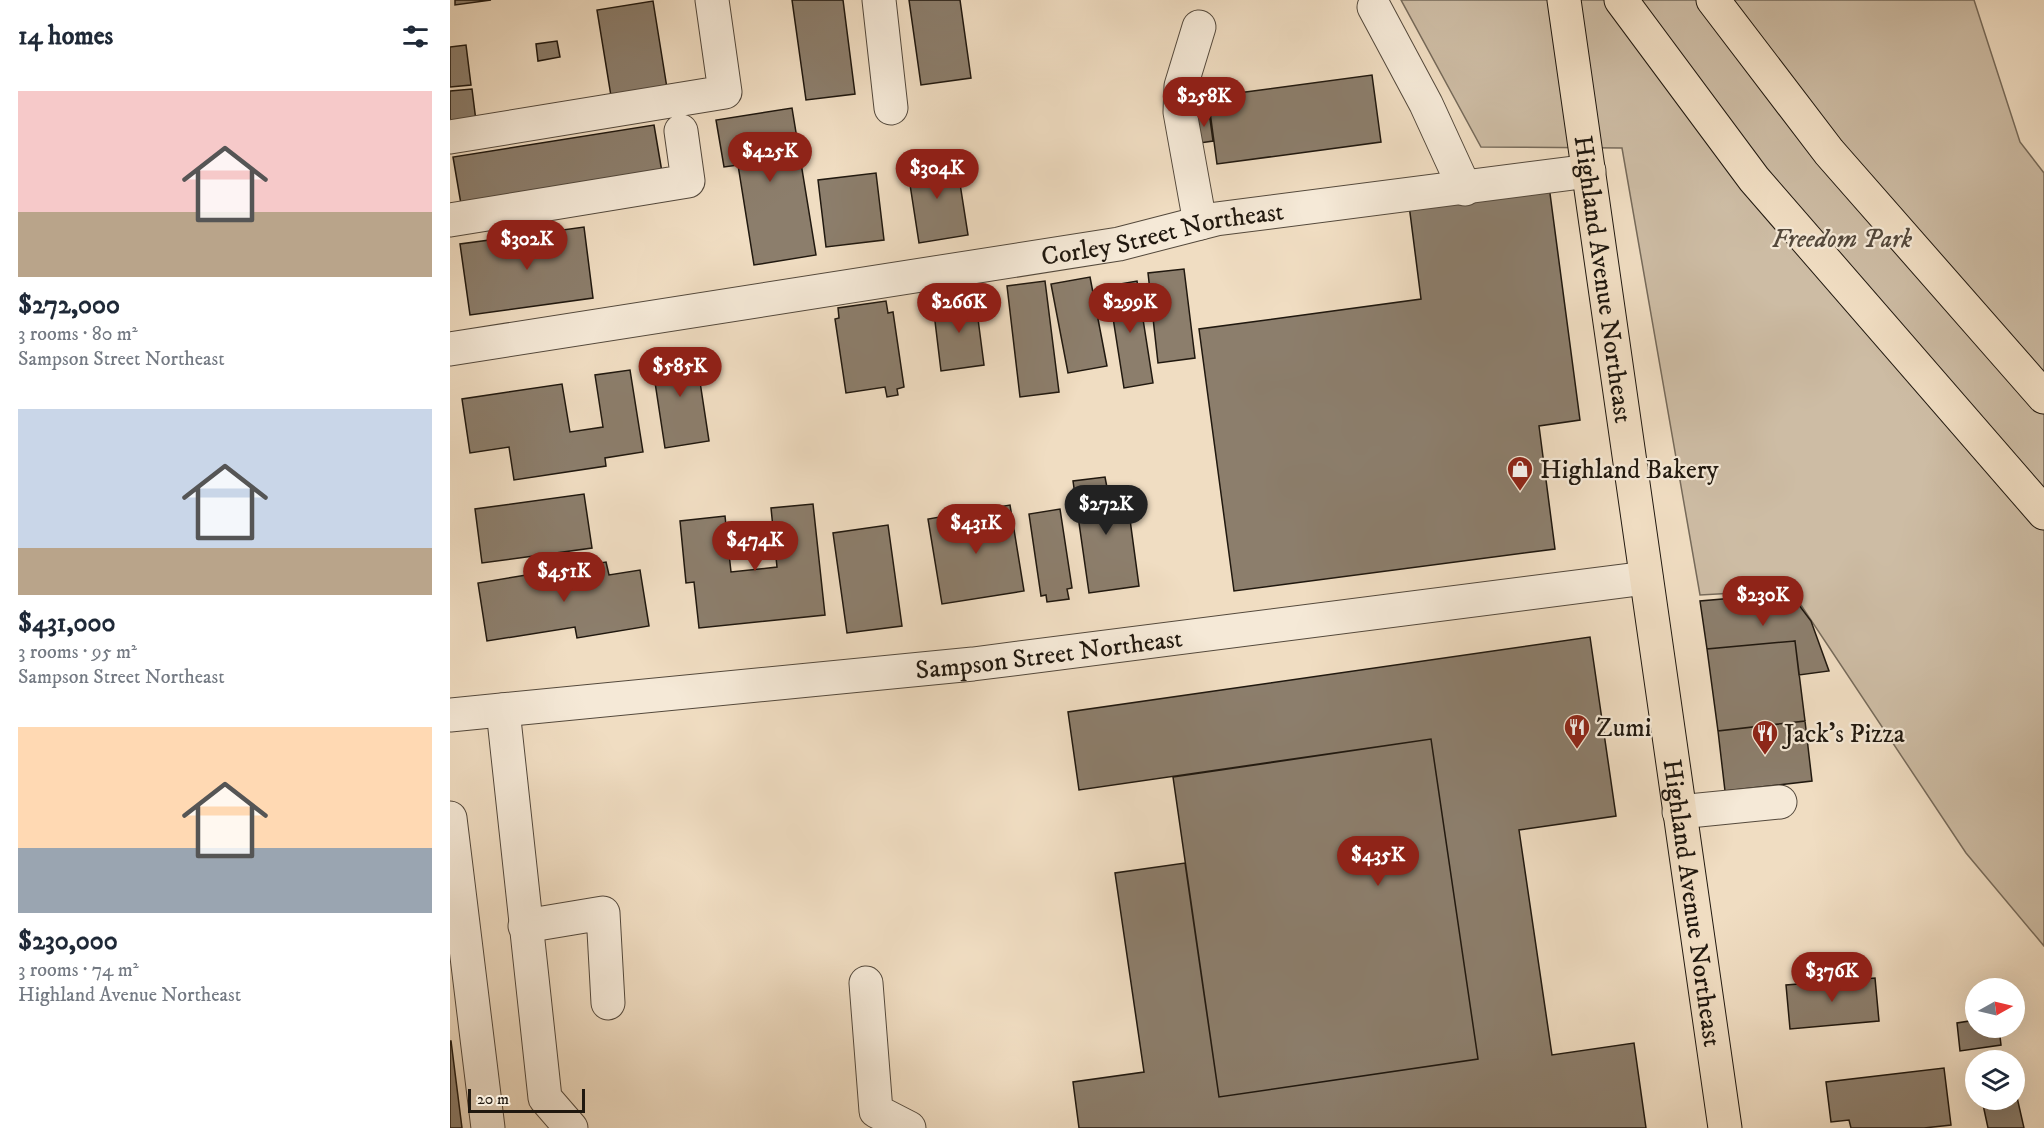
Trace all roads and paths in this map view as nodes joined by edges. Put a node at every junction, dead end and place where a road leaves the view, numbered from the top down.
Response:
1 (712, 0) edge
2 (879, 0) edge
3 (1564, 0) edge
4 (1621, 0) edge
5 (1713, 0) edge
6 (1374, 7) dead end
7 (1199, 27) dead end
8 (891, 108) dead end
9 (681, 131) dead end
10 (450, 137) edge
11 (1588, 166) junction
12 (1465, 189) junction
13 (450, 220) edge
14 (1200, 223) junction
15 (450, 349) edge
16 (2044, 397) edge
17 (2044, 513) edge
18 (1646, 578) junction
19 (503, 710) junction
20 (450, 715) edge
21 (1780, 802) dead end
22 (1679, 812) junction
23 (450, 818) edge
24 (525, 926) junction
25 (866, 983) dead end
26 (608, 1003) dead end
27 (488, 1128) edge
28 (571, 1128) edge
29 (909, 1128) edge
30 (1725, 1128) edge

1 - 10 street
2 - 8 street
3 - 11 main road, Highland Avenue Northeast
4 - 17 main road
5 - 16 main road
6 - 12 street
7 - 14 street
9 - 13 street
11 - 12 street, Corley Street Northeast
11 - 18 main road, Highland Avenue Northeast
12 - 14 street, Corley Street Northeast
14 - 15 street, Corley Street Northeast
18 - 19 street, Sampson Street Northeast
18 - 22 main road, Highland Avenue Northeast
19 - 20 street, Sampson Street Northeast
19 - 24 street
21 - 22 street
22 - 30 main road, Highland Avenue Northeast
23 - 27 street
24 - 26 street
24 - 28 street
25 - 29 street

